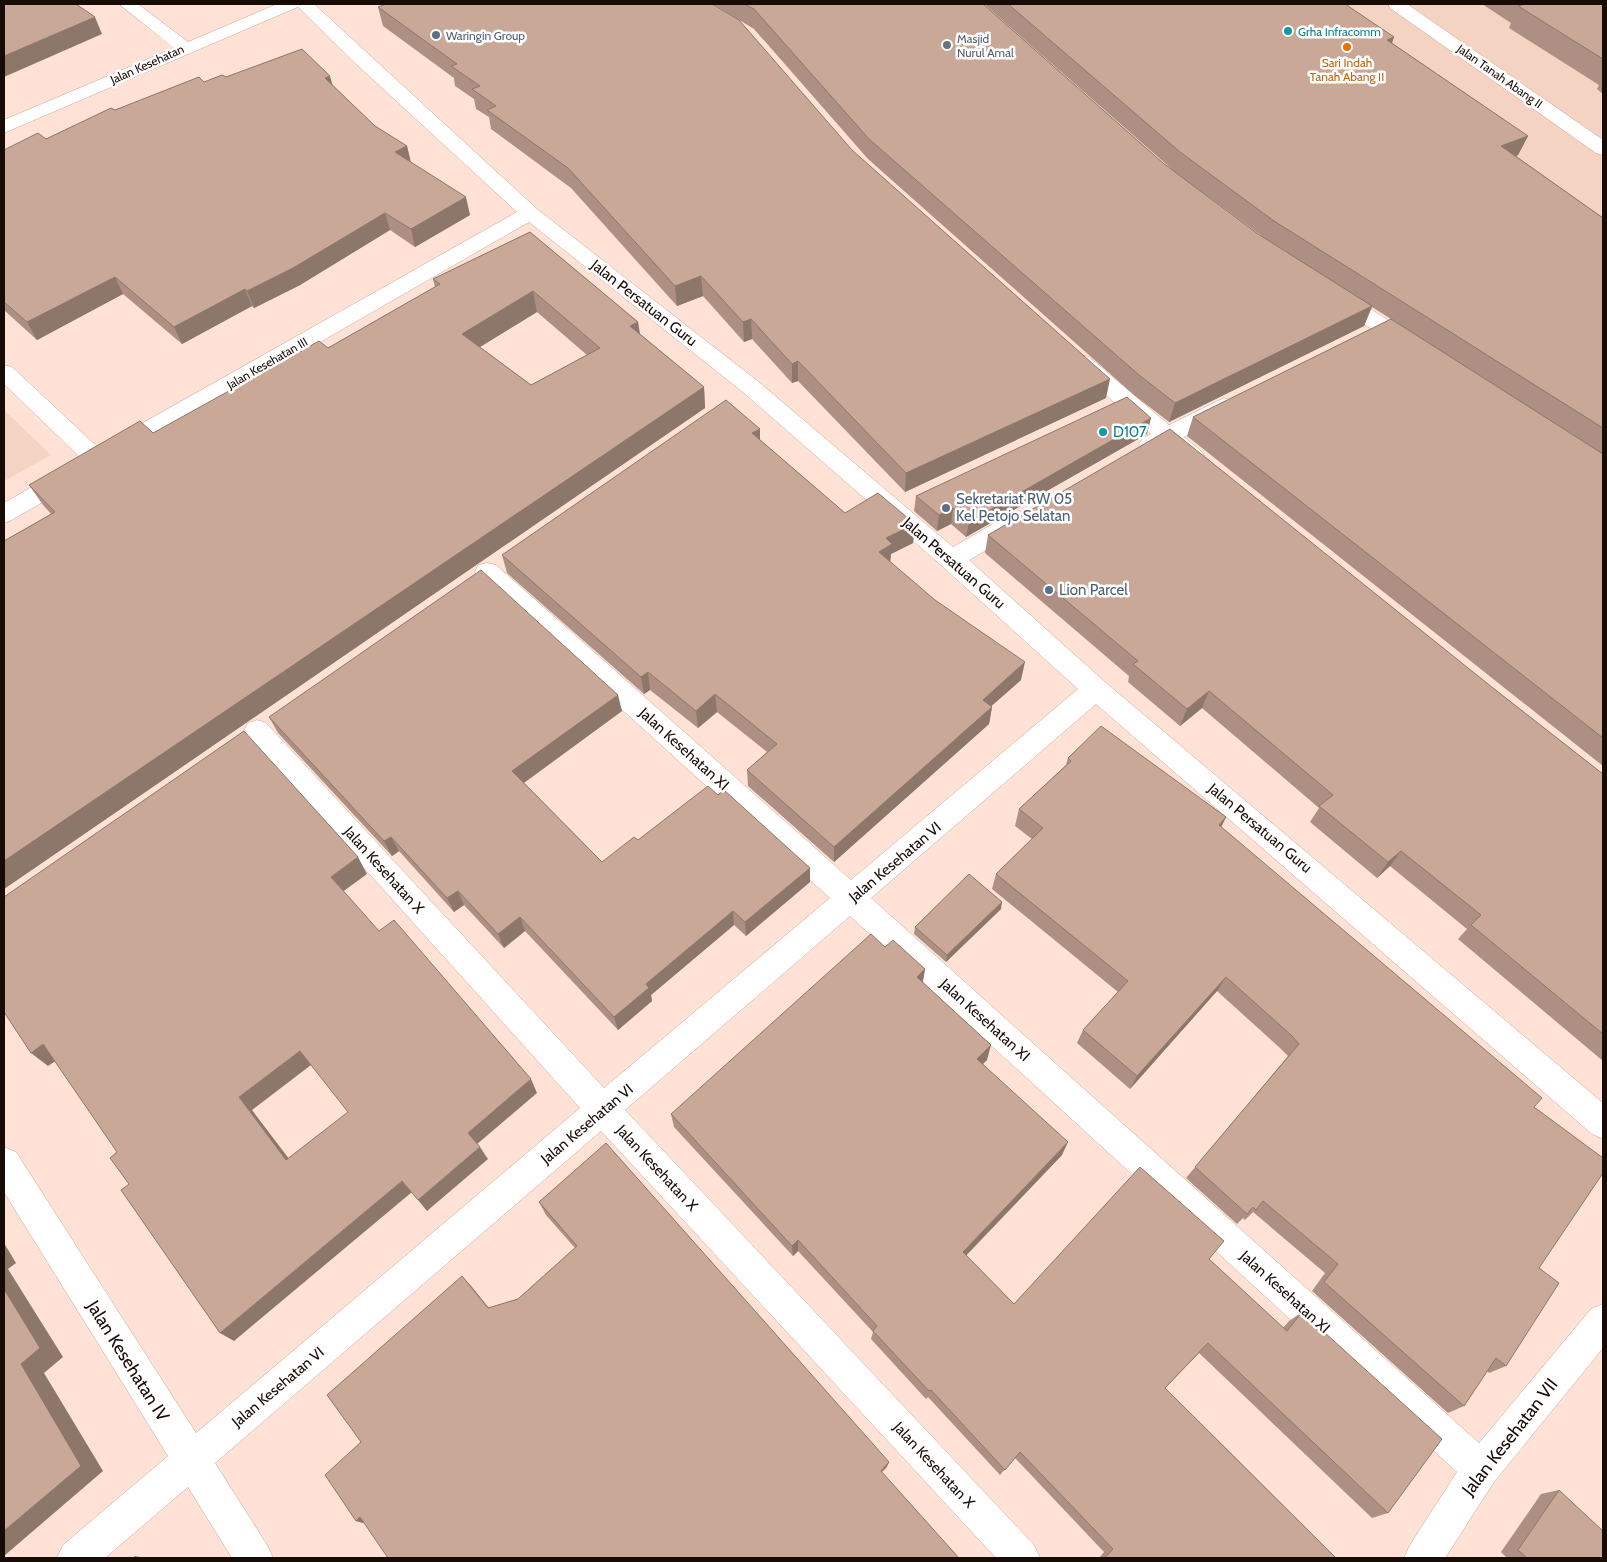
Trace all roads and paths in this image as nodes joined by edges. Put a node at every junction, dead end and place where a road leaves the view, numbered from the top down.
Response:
1 (127, 4) edge
2 (291, 4) edge
3 (304, 4) edge
4 (1396, 4) edge
5 (185, 48) junction
6 (4, 127) edge
7 (1603, 149) edge
8 (530, 213) junction
9 (1318, 284) edge
10 (1383, 327) junction
11 (1357, 340) edge
12 (1067, 349) edge
13 (1432, 358) edge
14 (4, 372) edge
15 (752, 388) junction
16 (1244, 396) edge
17 (730, 405) edge
18 (1166, 435) junction
19 (1132, 455) edge
20 (97, 460) junction
21 (1213, 472) edge
22 (1037, 509) edge
23 (4, 514) edge
24 (951, 559) junction
25 (488, 572) dead end
26 (1096, 689) junction
27 (257, 731) dead end
28 (852, 899) junction
29 (603, 1110) junction
30 (1603, 1123) edge
31 (4, 1163) edge
32 (1603, 1321) edge
33 (191, 1461) junction
34 (1481, 1469) junction
35 (76, 1558) edge
36 (254, 1558) edge
37 (1021, 1558) edge
38 (1423, 1558) edge

1 - 5 street
2 - 5 street, Jalan Kesehatan
3 - 8 street, Jalan Persatuan Guru
4 - 7 street, Jalan Tanah Abang II
5 - 6 street, Jalan Kesehatan
8 - 15 street, Jalan Persatuan Guru
8 - 20 street, Jalan Kesehatan III
9 - 10 street
10 - 11 street
10 - 13 street
12 - 18 street
14 - 20 street
15 - 17 street
15 - 24 street, Jalan Persatuan Guru
16 - 18 street
18 - 19 street
18 - 21 street
20 - 23 street, Jalan Kesehatan III
22 - 24 street
24 - 26 street, Jalan Persatuan Guru
25 - 28 street, Jalan Kesehatan XI
26 - 28 street, Jalan Kesehatan VI
26 - 30 street, Jalan Persatuan Guru
27 - 29 street, Jalan Kesehatan X
28 - 29 street, Jalan Kesehatan VI
28 - 34 street, Jalan Kesehatan XI
29 - 33 street, Jalan Kesehatan VI
29 - 37 street, Jalan Kesehatan X
31 - 33 street, Jalan Kesehatan IV
32 - 34 street, Jalan Kesehatan VII
33 - 35 street, Jalan Kesehatan VI
33 - 36 street, Jalan Kesehatan IV
34 - 38 street, Jalan Kesehatan VII

